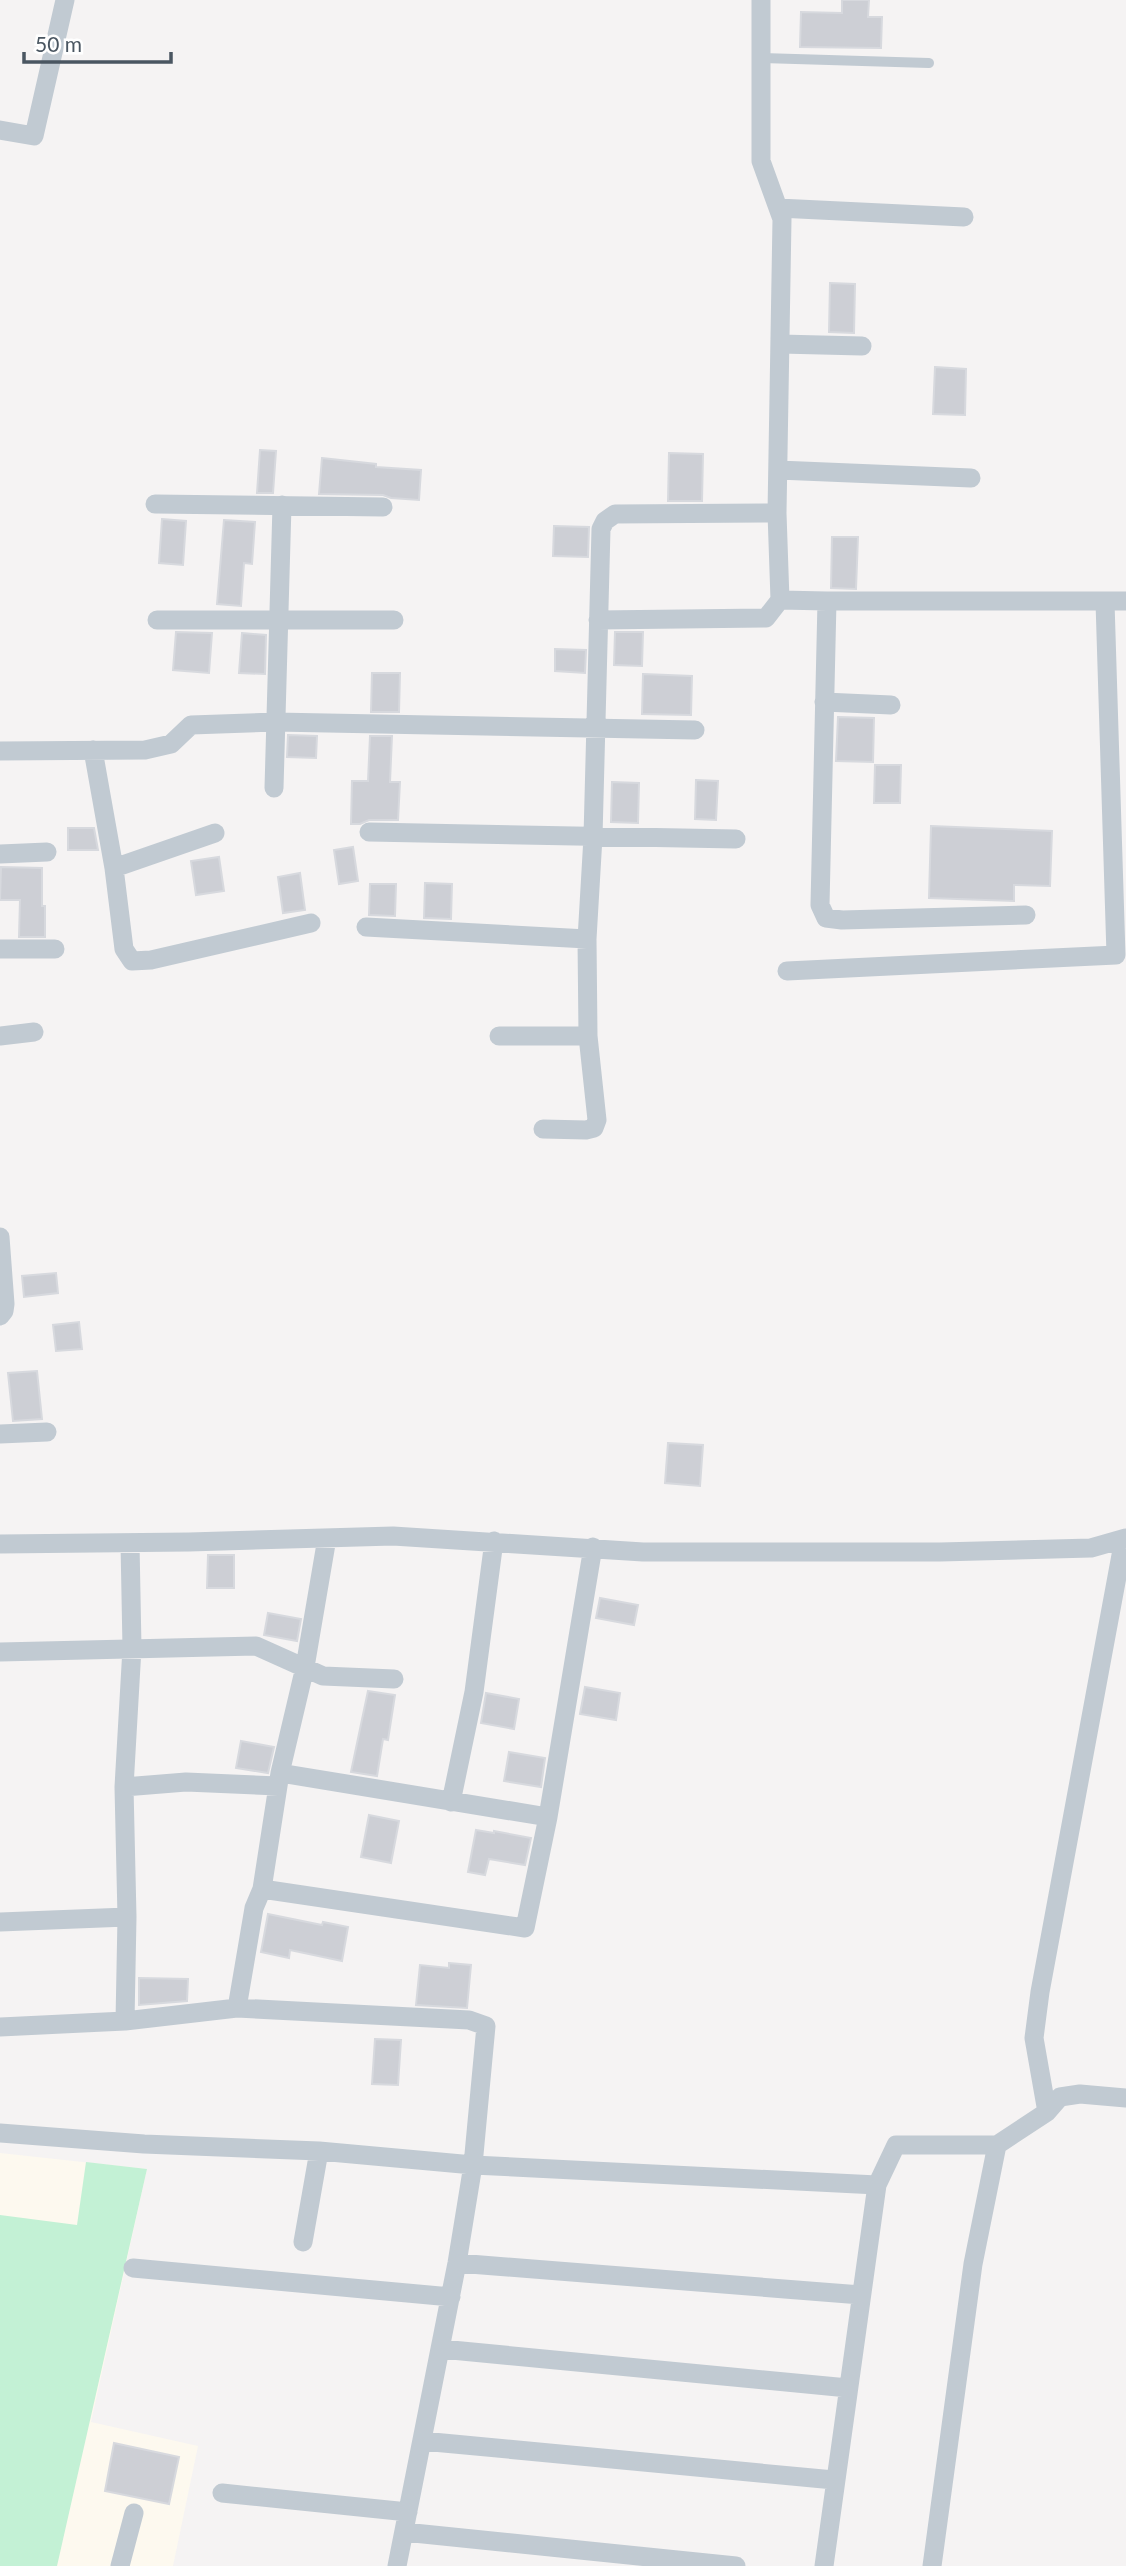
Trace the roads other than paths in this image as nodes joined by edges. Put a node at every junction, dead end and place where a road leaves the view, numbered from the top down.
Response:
1 (65, 0) edge
2 (761, 0) edge
3 (761, 58) junction
4 (929, 63) dead end
5 (0, 130) edge
6 (778, 208) junction
7 (964, 217) dead end
8 (780, 344) junction
9 (862, 346) dead end
10 (778, 470) junction
11 (971, 478) dead end
12 (155, 504) dead end
13 (282, 505) junction
14 (383, 508) dead end
15 (777, 513) junction
16 (780, 600) junction
17 (827, 601) junction
18 (1126, 601) edge
19 (1105, 602) junction
20 (157, 620) dead end
21 (279, 620) junction
22 (394, 620) dead end
23 (598, 620) junction
24 (824, 702) junction
25 (891, 705) dead end
26 (275, 722) junction
27 (596, 727) junction
28 (695, 730) dead end
29 (93, 750) junction
30 (0, 751) edge
31 (274, 788) dead end
32 (369, 832) dead end
33 (215, 833) dead end
34 (593, 837) junction
35 (736, 839) dead end
36 (47, 852) dead end
37 (0, 854) edge
38 (114, 868) junction
39 (1026, 915) dead end
40 (311, 923) dead end
41 (366, 927) dead end
42 (587, 939) junction
43 (0, 949) edge
44 (55, 949) dead end
45 (1121, 955) edge
46 (787, 971) dead end
47 (34, 1032) dead end
48 (499, 1035) dead end
49 (0, 1036) edge
50 (587, 1036) junction
51 (543, 1129) dead end
52 (0, 1237) edge
53 (0, 1316) edge
54 (47, 1432) dead end
55 (0, 1434) edge
56 (327, 1538) junction
57 (1125, 1539) edge
58 (494, 1541) junction
59 (130, 1543) junction
60 (0, 1544) edge
61 (593, 1547) junction
62 (132, 1648) junction
63 (0, 1652) edge
64 (305, 1667) junction
65 (394, 1679) dead end
66 (279, 1780) junction
67 (124, 1787) junction
68 (451, 1802) junction
69 (548, 1817) junction
70 (262, 1889) junction
71 (127, 1917) junction
72 (0, 1922) edge
73 (237, 2008) junction
74 (124, 2021) junction
75 (0, 2027) edge
76 (1126, 2098) edge
77 (1047, 2112) junction
78 (0, 2133) edge
79 (997, 2145) junction
80 (319, 2151) junction
81 (473, 2165) junction
82 (877, 2185) junction
83 (303, 2242) dead end
84 (457, 2263) junction
85 (132, 2268) dead end
86 (862, 2295) junction
87 (451, 2297) junction
88 (441, 2349) junction
89 (848, 2388) junction
90 (422, 2441) junction
91 (834, 2480) junction
92 (222, 2493) dead end
93 (408, 2512) junction
94 (134, 2513) dead end
95 (404, 2532) junction
96 (120, 2566) edge
97 (397, 2566) edge
98 (736, 2566) edge
99 (824, 2566) edge
100 (932, 2566) edge

1 - 5 street
2 - 3 street
3 - 4 lane
3 - 6 street
6 - 7 street
6 - 8 street
8 - 9 street
8 - 10 street
10 - 11 street
10 - 15 street
12 - 13 street
13 - 14 street
13 - 21 street
15 - 16 street
15 - 23 street
16 - 17 street
16 - 23 street
17 - 19 street
17 - 24 street
18 - 19 street
19 - 45 street
20 - 21 street
21 - 22 street
21 - 26 street
23 - 27 street
24 - 25 street
24 - 39 street
26 - 27 street
26 - 29 street
26 - 31 street
27 - 28 street
27 - 34 street
29 - 30 street
29 - 38 street
32 - 34 street
33 - 38 street
34 - 35 street
34 - 42 street
36 - 37 street
38 - 40 street
41 - 42 street
42 - 50 street
43 - 44 street
45 - 46 street
47 - 49 street
48 - 50 street
50 - 51 street
52 - 53 street
54 - 55 street
56 - 58 street
56 - 59 street
56 - 64 street
57 - 61 street
57 - 77 street
58 - 61 street
58 - 68 street
59 - 60 street
59 - 62 street
61 - 69 street
62 - 63 street
62 - 64 street
62 - 67 street
64 - 65 street
64 - 66 street
66 - 67 street
66 - 68 street
66 - 70 street
67 - 71 street
68 - 69 street
69 - 70 street
70 - 73 street
71 - 72 street
71 - 74 street
73 - 74 street
73 - 81 street
74 - 75 street
76 - 77 street
77 - 79 street
78 - 80 street
79 - 82 street
79 - 100 street
80 - 81 street
80 - 83 street
81 - 82 street
81 - 84 street
82 - 86 street
84 - 86 street
84 - 87 street
85 - 87 street
86 - 89 street
87 - 88 street
88 - 89 street
88 - 90 street
89 - 91 street
90 - 91 street
90 - 93 street
91 - 99 street
92 - 93 street
93 - 95 street
94 - 96 street
95 - 97 street
95 - 98 street

